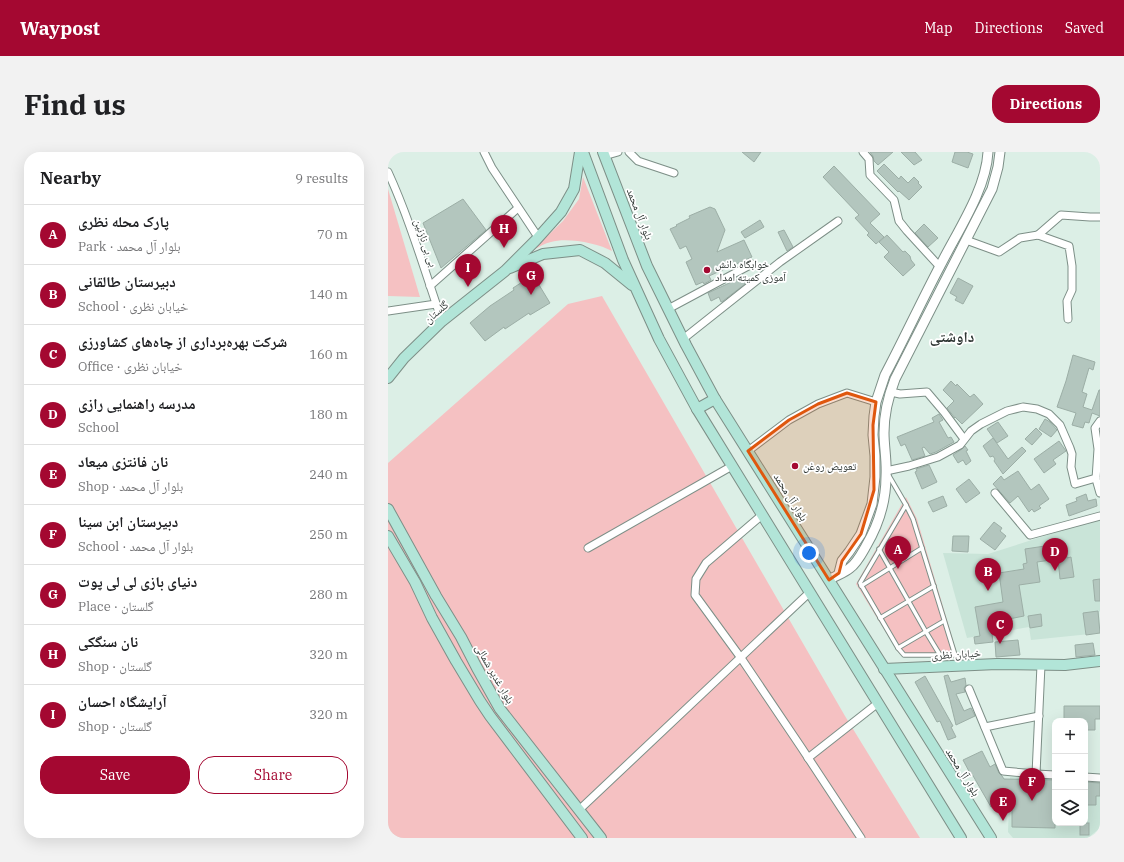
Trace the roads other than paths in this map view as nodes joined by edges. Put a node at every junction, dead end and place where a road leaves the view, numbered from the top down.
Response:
1 (484, 152) edge
2 (582, 152) edge
3 (618, 152) edge
4 (629, 152) edge
5 (863, 152) edge
6 (988, 152) edge
7 (1000, 152) edge
8 (603, 154) edge
9 (388, 172) edge
10 (674, 173) dead end
11 (518, 208) junction
12 (1100, 217) edge
13 (838, 221) dead end
14 (1038, 235) junction
15 (538, 237) junction
16 (966, 240) junction
17 (752, 264) dead end
18 (940, 267) junction
19 (505, 271) junction
20 (430, 286) junction
21 (635, 287) junction
22 (436, 304) junction
23 (668, 308) junction
24 (388, 311) edge
25 (1068, 319) dead end
26 (442, 322) junction
27 (683, 339) junction
28 (388, 378) edge
29 (890, 392) junction
30 (716, 399) junction
31 (876, 402) junction
32 (697, 409) junction
33 (1100, 421) edge
34 (964, 439) junction
35 (1099, 450) edge
36 (748, 451) junction
37 (732, 466) junction
38 (886, 471) junction
39 (1096, 478) junction
40 (995, 493) dead end
41 (1100, 493) edge
42 (906, 505) junction
43 (388, 509) edge
44 (762, 515) junction
45 (1100, 516) edge
46 (388, 536) edge
47 (588, 548) dead end
48 (922, 548) junction
49 (879, 549) junction
50 (890, 568) junction
51 (839, 574) junction
52 (829, 580) junction
53 (861, 586) junction
54 (934, 586) junction
55 (810, 592) junction
56 (909, 601) junction
57 (880, 618) junction
58 (944, 621) junction
59 (926, 632) junction
60 (898, 648) junction
61 (940, 655) junction
62 (741, 658) junction
63 (1100, 661) edge
64 (1041, 665) junction
65 (884, 669) junction
66 (969, 689) dead end
67 (878, 703) junction
68 (1039, 716) junction
69 (985, 727) junction
70 (808, 758) junction
71 (1036, 774) junction
72 (1052, 775) edge
73 (1088, 777) edge
74 (1100, 778) edge
75 (579, 810) junction
76 (986, 836) edge
77 (582, 838) edge
78 (601, 838) edge
79 (861, 838) edge
80 (961, 838) edge

1 - 11 street
2 - 15 main road, گلستان
2 - 21 main road
3 - 8 street
4 - 10 street
5 - 18 street
6 - 18 street
7 - 16 street
8 - 23 main road, بلوار آل محمد
9 - 20 street, بی بی نازنین
11 - 15 street
11 - 20 street
12 - 14 street
13 - 27 street
14 - 16 street
14 - 25 street
15 - 19 main road, گلستان
16 - 29 street
17 - 23 street
18 - 31 street
19 - 21 main road, گلستان
19 - 26 main road, گلستان
20 - 22 street, بی بی نازنین
21 - 32 main road
22 - 24 street
22 - 26 street, بی بی نازنین
23 - 27 main road, بلوار آل محمد
26 - 28 main road, گلستان
27 - 30 main road, بلوار آل محمد
29 - 34 street
29 - 38 street
30 - 32 main road
30 - 36 main road, بلوار آل محمد
31 - 36 street
31 - 51 street
32 - 37 main road
33 - 35 street
34 - 38 street
34 - 39 street
35 - 39 street
36 - 52 main road, بلوار آل محمد
37 - 44 main road
37 - 47 street
38 - 42 lane
38 - 51 street
39 - 41 street
40 - 45 street
42 - 48 lane
42 - 49 lane
43 - 75 main road, بلوار غدیر شمالی
44 - 55 main road
44 - 62 street
46 - 77 main road
48 - 50 lane
48 - 54 lane
49 - 50 lane
49 - 53 lane
50 - 53 lane
50 - 56 lane
51 - 52 street
52 - 65 main road, بلوار آل محمد
53 - 57 lane
54 - 56 lane
54 - 58 lane
55 - 62 street
55 - 67 main road
56 - 57 lane
56 - 59 lane
57 - 60 lane
58 - 59 lane
58 - 61 lane
59 - 60 lane
59 - 61 lane
60 - 61 lane
62 - 70 street
62 - 75 street
63 - 64 main road, خیابان نظری
64 - 65 main road, خیابان نظری
64 - 68 street
65 - 76 main road, بلوار آل محمد
66 - 69 street
67 - 70 street
67 - 80 main road
68 - 69 street
68 - 71 street
69 - 71 street
70 - 79 street
71 - 72 street
73 - 74 street
75 - 78 main road, بلوار غدیر شمالی

